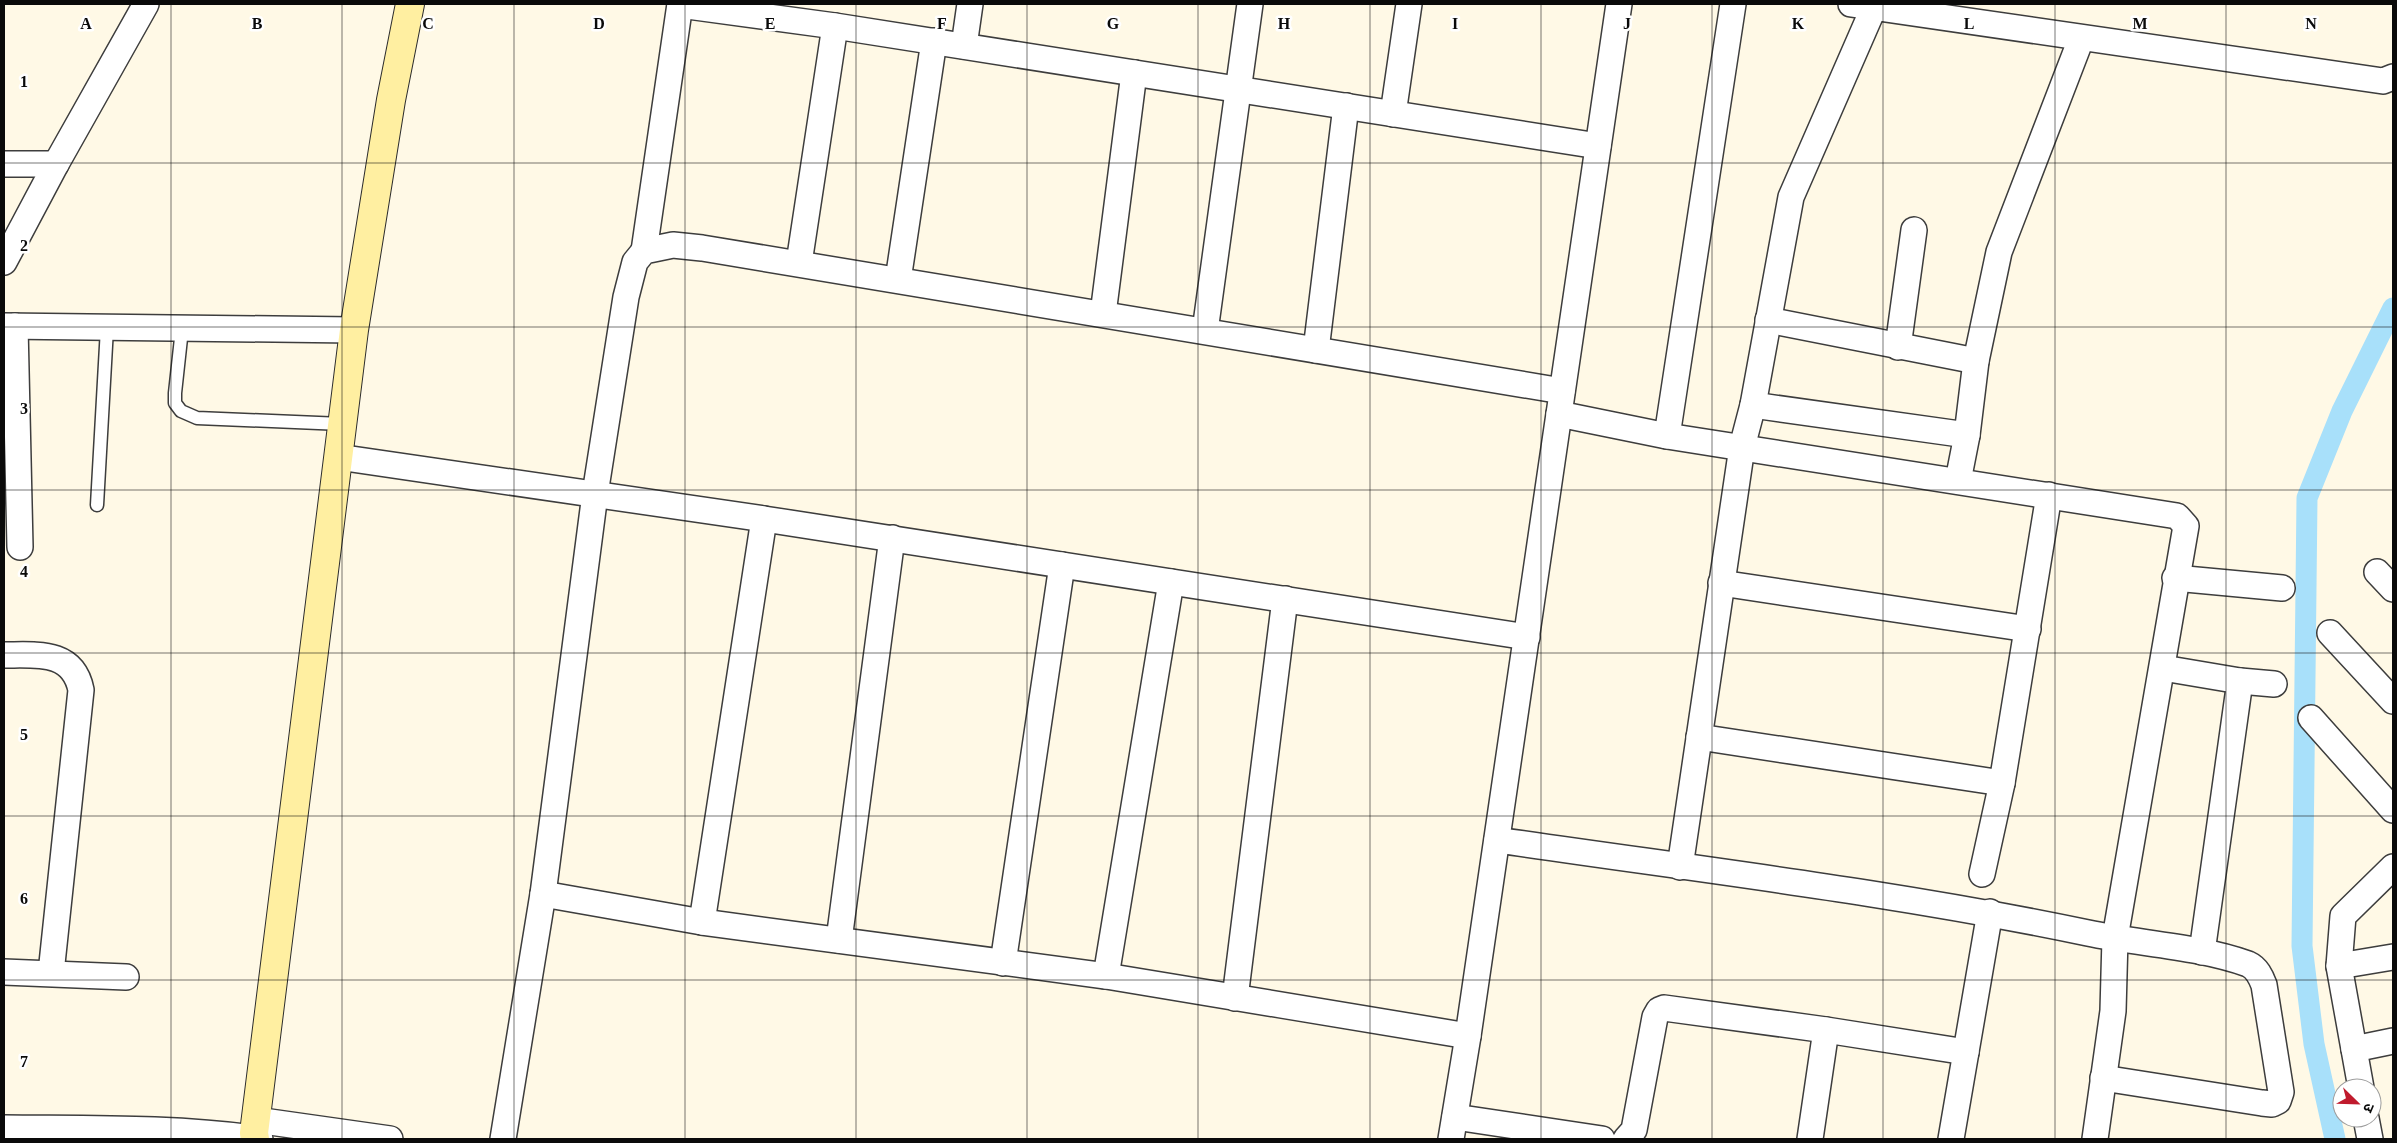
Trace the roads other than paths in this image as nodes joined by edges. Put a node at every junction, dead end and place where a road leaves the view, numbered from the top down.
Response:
1 (146, 4) edge
2 (410, 4) edge
3 (970, 4) edge
4 (1250, 4) edge
5 (1409, 4) edge
6 (1619, 4) edge
7 (1733, 4) edge
8 (680, 5) edge
9 (1863, 6) edge
10 (835, 26) junction
11 (2081, 38) junction
12 (934, 41) junction
13 (964, 46) junction
14 (1134, 73) junction
15 (2393, 77) edge
16 (1240, 90) junction
17 (1346, 106) junction
18 (1393, 114) junction
19 (1598, 146) junction
20 (4, 164) edge
21 (56, 164) junction
22 (1914, 230) dead end
23 (644, 251) junction
24 (4, 262) edge
25 (799, 263) junction
26 (898, 280) junction
27 (1103, 314) junction
28 (1768, 320) junction
29 (10, 326) edge
30 (106, 328) junction
31 (182, 330) junction
32 (354, 330) junction
33 (1205, 331) junction
34 (1898, 347) junction
35 (1316, 350) junction
36 (1976, 361) junction
37 (1561, 403) junction
38 (1753, 405) junction
39 (342, 424) junction
40 (1968, 435) junction
41 (1667, 436) junction
42 (1742, 447) junction
43 (338, 457) junction
44 (1958, 481) junction
45 (595, 494) junction
46 (2049, 495) junction
47 (97, 505) dead end
48 (764, 519) junction
49 (892, 538) junction
50 (20, 547) dead end
51 (1062, 565) junction
52 (2176, 578) junction
53 (1172, 582) junction
54 (1721, 583) junction
55 (2282, 588) dead end
56 (1285, 599) junction
57 (2028, 629) junction
58 (2330, 632) dead end
59 (1527, 637) junction
60 (4, 655) edge
61 (2163, 668) junction
62 (2240, 681) junction
63 (2274, 684) dead end
64 (2393, 701) edge
65 (2311, 718) dead end
66 (1699, 737) junction
67 (2002, 783) junction
68 (2393, 810) edge
69 (1497, 840) junction
70 (1680, 867) junction
71 (2393, 867) edge
72 (1982, 874) dead end
73 (543, 894) junction
74 (1990, 912) junction
75 (702, 922) junction
76 (2115, 938) junction
77 (839, 940) junction
78 (2202, 952) junction
79 (2393, 957) edge
80 (1003, 963) junction
81 (2339, 966) junction
82 (4, 972) edge
83 (51, 973) junction
84 (1106, 976) junction
85 (126, 977) dead end
86 (1235, 998) junction
87 (1826, 1030) junction
88 (1468, 1036) junction
89 (2393, 1041) edge
90 (2354, 1050) junction
91 (1966, 1052) junction
92 (2104, 1078) junction
93 (2359, 1078) edge
94 (4, 1128) edge
95 (1453, 1128) edge
96 (256, 1134) edge
97 (390, 1139) edge
98 (503, 1139) edge
99 (1602, 1139) edge
100 (1626, 1139) edge
101 (1810, 1139) edge
102 (1951, 1139) edge
103 (2095, 1139) edge

1 - 21 street
2 - 32 street
3 - 13 street
4 - 16 street
5 - 18 street
6 - 19 street
7 - 41 street
8 - 10 street
8 - 23 street
9 - 11 street
9 - 28 street
10 - 12 street
10 - 25 street
11 - 15 street
11 - 36 street
12 - 13 street
12 - 26 street
13 - 14 street
14 - 16 street
14 - 27 street
16 - 17 street
16 - 33 street
17 - 18 street
17 - 35 street
18 - 19 street
19 - 37 street
20 - 21 street
21 - 24 street
22 - 34 street
23 - 25 street
23 - 45 street
25 - 26 street
26 - 27 street
27 - 33 street
28 - 34 street
28 - 38 street
29 - 30 street
29 - 50 street
30 - 31 street
30 - 47 lane
31 - 32 street
31 - 39 lane
32 - 39 street
33 - 35 street
34 - 36 street
35 - 37 street
36 - 40 street
37 - 41 street
37 - 59 street
38 - 40 street
38 - 42 street
39 - 43 street
40 - 44 street
41 - 42 street
42 - 44 street
42 - 54 street
43 - 45 street
43 - 96 street
44 - 46 street
45 - 48 street
45 - 73 street
46 - 52 street
46 - 57 street
48 - 49 street
48 - 75 street
49 - 51 street
49 - 77 street
51 - 53 street
51 - 80 street
52 - 55 street
52 - 61 street
53 - 56 street
53 - 84 street
54 - 57 street
54 - 66 street
56 - 59 street
56 - 86 street
57 - 67 street
58 - 64 street
59 - 69 street
60 - 83 street
61 - 62 street
61 - 76 street
62 - 63 street
62 - 78 street
65 - 68 street
66 - 67 street
66 - 70 street
67 - 72 street
69 - 70 street
69 - 88 street
70 - 74 street
71 - 81 street
73 - 75 street
73 - 98 street
74 - 76 street
74 - 91 street
75 - 77 street
76 - 78 street
76 - 92 street
77 - 80 street
78 - 92 street
79 - 81 street
80 - 84 street
81 - 90 street
82 - 83 street
83 - 85 street
84 - 86 street
86 - 88 street
87 - 91 street
87 - 100 street
87 - 101 street
88 - 95 street
89 - 90 street
90 - 93 street
91 - 102 street
92 - 103 street
94 - 96 street
95 - 99 street
96 - 97 street

